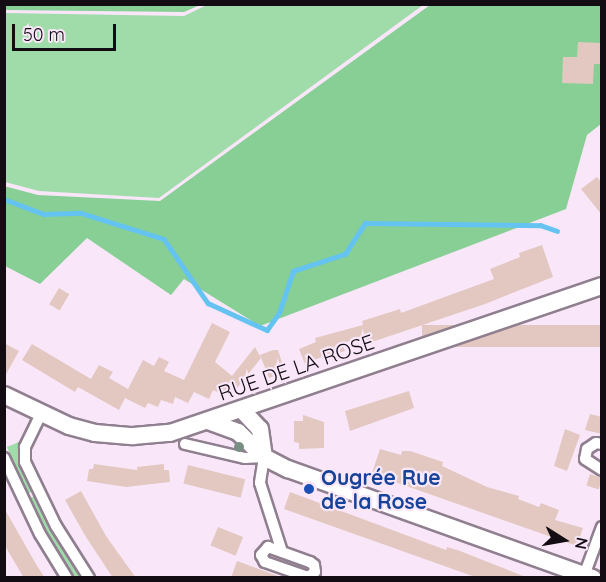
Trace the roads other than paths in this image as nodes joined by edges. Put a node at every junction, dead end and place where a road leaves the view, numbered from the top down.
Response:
1 (602, 286) edge
2 (4, 395) edge
3 (275, 398) junction
4 (242, 410) junction
5 (41, 414) junction
6 (208, 421) junction
7 (260, 429) junction
8 (238, 432) junction
9 (185, 444) dead end
10 (602, 444) edge
11 (264, 457) junction
12 (4, 458) edge
13 (602, 470) edge
14 (602, 527) edge
15 (282, 552) dead end
16 (589, 575) edge
17 (67, 578) edge
18 (89, 578) edge

1 - 3 main road, RUE DE LA ROSE
2 - 5 main road, RUE DE LA ROSE
3 - 4 main road, RUE DE LA ROSE
3 - 7 main road
4 - 6 main road, RUE DE LA ROSE
4 - 7 main road
4 - 8 main road
5 - 6 main road, RUE DE LA ROSE
5 - 18 street
6 - 8 main road
7 - 11 main road
8 - 11 main road
9 - 11 street
10 - 13 street
11 - 15 street
11 - 16 main road
12 - 17 street
14 - 16 street

